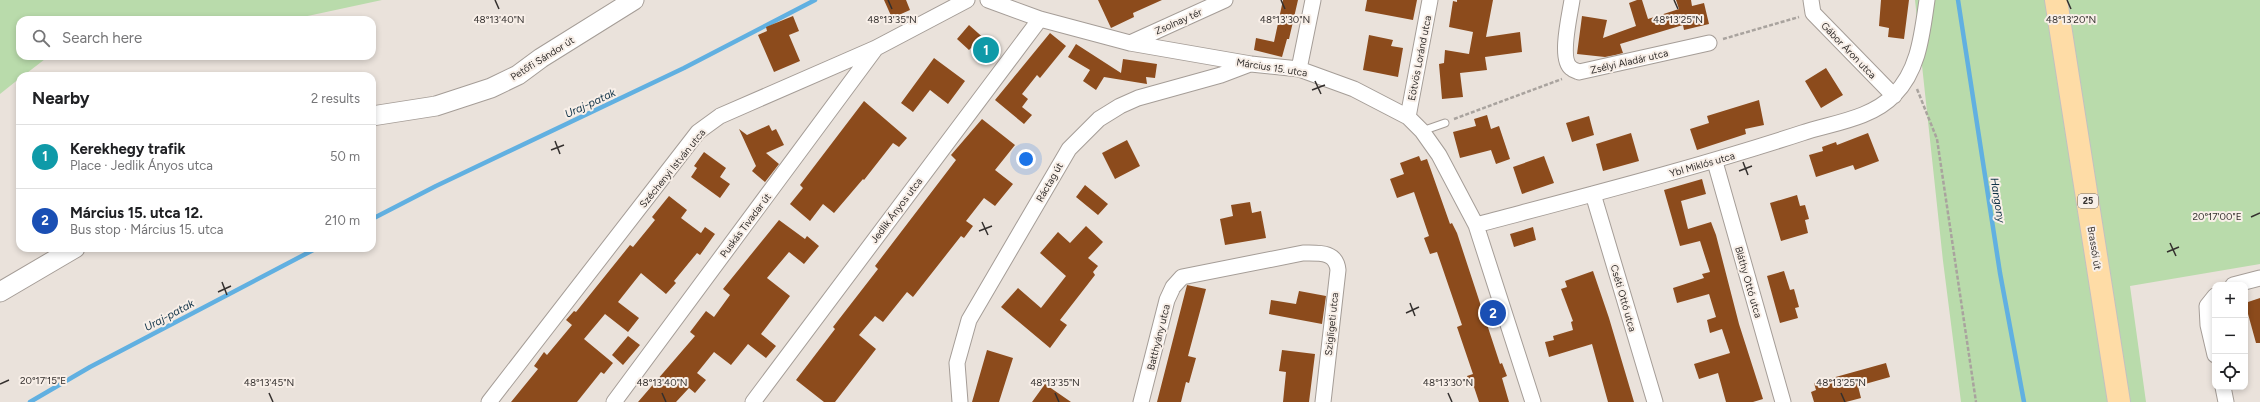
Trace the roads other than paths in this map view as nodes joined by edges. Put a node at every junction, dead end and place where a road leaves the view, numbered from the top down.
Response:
1 (634, 0) edge
2 (967, 0) edge
3 (988, 0) edge
4 (1225, 0) edge
5 (1312, 0) edge
6 (1430, 0) edge
7 (1572, 0) edge
8 (1927, 0) edge
9 (2056, 0) edge
10 (1812, 6) edge
11 (1040, 18) junction
12 (1130, 43) junction
13 (1709, 43) road end
14 (876, 48) junction
15 (1251, 64) junction
16 (1299, 69) junction
17 (1894, 96) junction
18 (376, 115) edge
19 (1408, 117) junction
20 (1445, 123) road end
21 (1422, 131) junction
22 (1715, 162) junction
23 (1593, 194) junction
24 (1476, 225) junction
25 (68, 252) edge
26 (1182, 277) joint
27 (2260, 278) edge
28 (2245, 282) edge
29 (0, 292) edge
30 (2212, 300) edge
31 (2215, 354) edge
32 (2224, 390) edge
33 (489, 402) edge
34 (614, 402) edge
35 (752, 402) edge
36 (960, 402) edge
37 (1142, 402) edge
38 (1323, 402) edge
39 (1533, 402) edge
40 (1654, 402) edge
41 (1783, 402) edge
42 (2119, 402) edge
43 (2226, 402) edge

1 - 18 street, Petőfi Sándor út
2 - 14 street, Széchenyi István utca
3 - 11 street, Március 15. utca
4 - 12 street, Zsolnay tér
5 - 16 street
6 - 19 street, Eötvös Loránd utca
7 - 13 street, Zsélyi Aladár utca
8 - 17 street, Ybl Miklós utca
9 - 42 main road, Brassói út / 25
10 - 17 street, Gábor Áron utca
11 - 12 street, Március 15. utca
11 - 35 street, Jedlik Ányos utca
12 - 15 street, Március 15. utca
14 - 33 street, Széchenyi István utca
14 - 34 street, Puskás Tivadar út
15 - 16 street, Március 15. utca
15 - 36 street, Ráctag út
16 - 19 street, Március 15. utca
17 - 22 street, Ybl Miklós utca
19 - 21 street, Március 15. utca
20 - 21 lane
21 - 24 street, Március 15. utca
22 - 23 street, Ybl Miklós utca
22 - 41 street, Bláthy Ottó utca
23 - 24 street, Ybl Miklós utca
23 - 40 street, Cséti Ottó utca
24 - 39 street, Március 15. utca
25 - 29 street
26 - 37 street, Batthyány utca
26 - 38 street, Szigligeti utca
27 - 28 street
30 - 31 street
32 - 43 street

